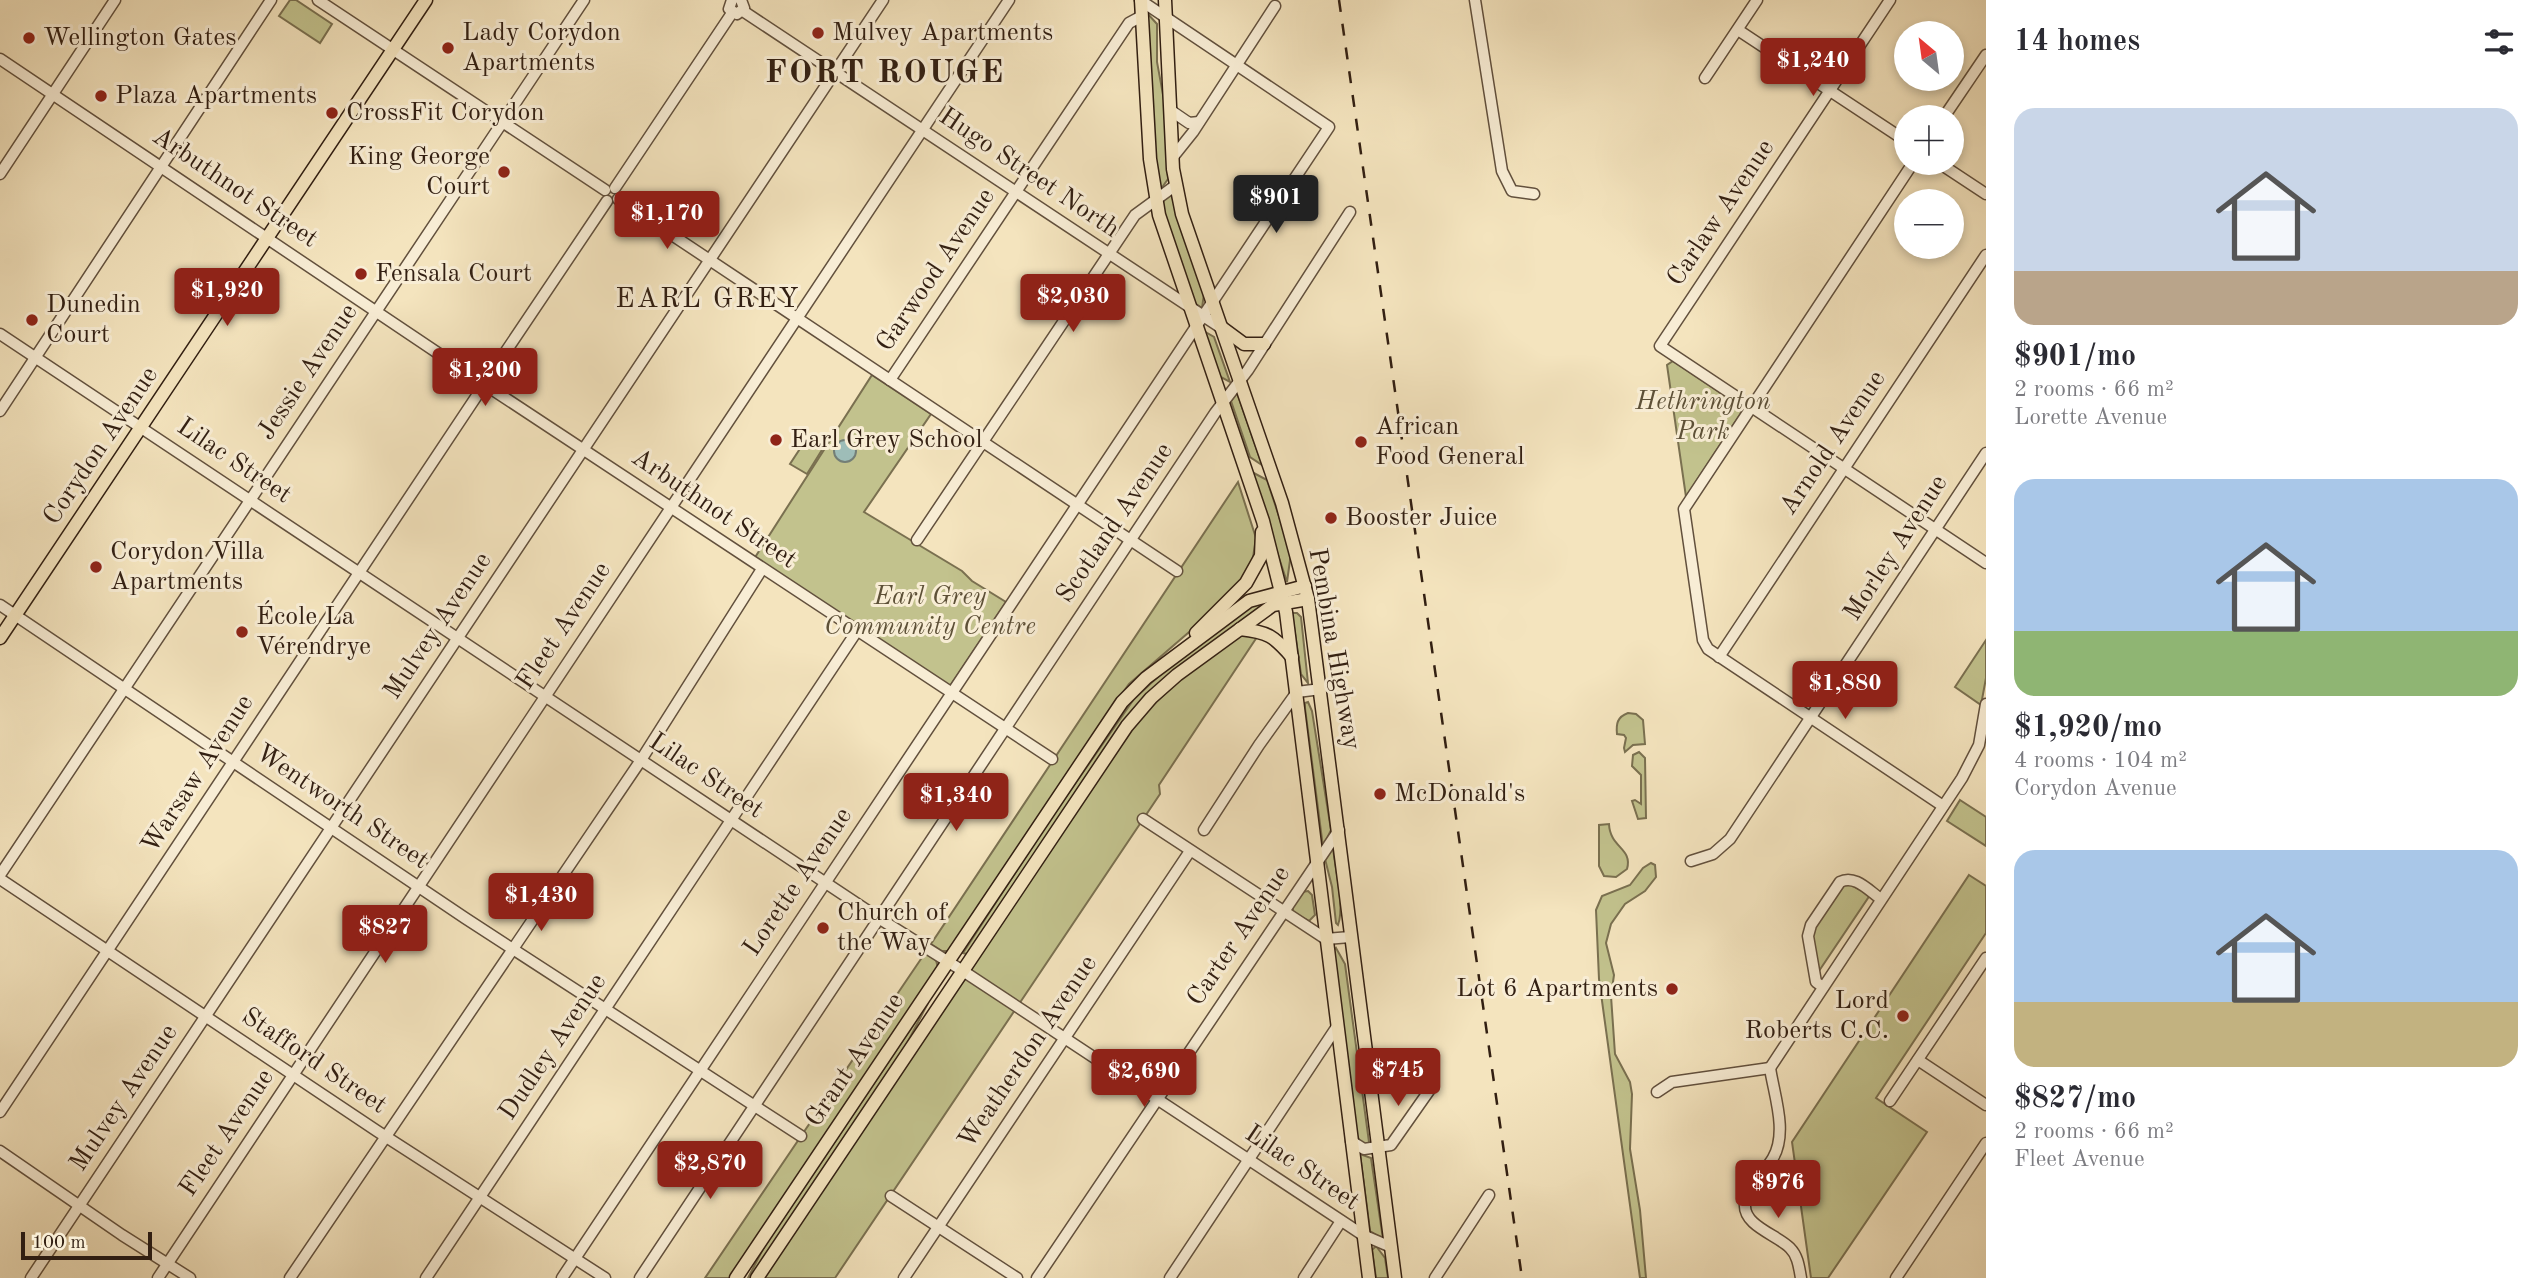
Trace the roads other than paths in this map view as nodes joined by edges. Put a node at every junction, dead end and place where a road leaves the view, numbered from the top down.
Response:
1 (115, 0) edge
2 (271, 0) edge
3 (318, 0) edge
4 (426, 0) edge
5 (584, 0) edge
6 (883, 0) edge
7 (1009, 0) edge
8 (1141, 0) edge
9 (1165, 0) edge
10 (1475, 0) edge
11 (1757, 0) edge
12 (1890, 0) edge
13 (734, 4) edge
14 (1275, 6) dead end
15 (1142, 16) junction
16 (1166, 19) junction
17 (1738, 30) junction
18 (393, 50) junction
19 (1986, 55) edge
20 (0, 59) edge
21 (1235, 65) junction
22 (835, 72) junction
23 (1705, 78) dead end
24 (1830, 90) junction
25 (53, 95) junction
26 (1952, 105) edge
27 (1170, 110) junction
28 (1199, 122) junction
29 (502, 123) junction
30 (922, 130) junction
31 (1894, 133) edge
32 (1173, 157) junction
33 (160, 166) junction
34 (0, 174) edge
35 (1905, 175) edge
36 (1957, 175) edge
37 (1176, 185) junction
38 (1016, 192) junction
39 (1534, 194) dead end
40 (1986, 194) edge
41 (611, 195) junction
42 (1155, 200) junction
43 (1350, 212) dead end
44 (267, 238) junction
45 (1108, 253) junction
46 (1986, 255) edge
47 (709, 260) junction
48 (1212, 302) junction
49 (1189, 306) junction
50 (376, 311) junction
51 (797, 318) junction
52 (1199, 320) junction
53 (1220, 327) junction
54 (0, 334) edge
55 (1264, 344) junction
56 (36, 358) junction
57 (890, 380) junction
58 (1240, 381) junction
59 (484, 384) junction
60 (1222, 402) junction
61 (1751, 407) junction
62 (0, 411) edge
63 (142, 427) junction
64 (983, 442) junction
65 (583, 450) junction
66 (1238, 450) junction
67 (1986, 453) edge
68 (1843, 468) junction
69 (1270, 472) junction
70 (250, 500) junction
71 (1077, 504) junction
72 (671, 509) junction
73 (1263, 521) junction
74 (1935, 529) junction
75 (918, 540) dead end
76 (1131, 540) junction
77 (1986, 563) edge
78 (762, 569) junction
79 (1177, 571) dead end
80 (360, 572) junction
81 (1305, 586) junction
82 (1283, 598) junction
83 (1308, 599) junction
84 (0, 605) edge
85 (15, 615) junction
86 (1240, 629) junction
87 (857, 631) junction
88 (0, 638) edge
89 (458, 638) junction
90 (1181, 652) junction
91 (1719, 657) junction
92 (1293, 658) junction
93 (124, 688) junction
94 (1321, 690) junction
95 (1297, 692) junction
96 (951, 694) junction
97 (544, 695) junction
98 (1986, 704) edge
99 (1811, 718) junction
100 (1006, 729) junction
101 (1052, 758) dead end
102 (641, 760) junction
103 (233, 761) junction
104 (1943, 806) junction
105 (1143, 819) dead end
106 (731, 821) junction
107 (332, 827) junction
108 (1204, 830) dead end
109 (1339, 830) junction
110 (1190, 851) junction
111 (1318, 861) junction
112 (1691, 861) dead end
113 (0, 877) edge
114 (825, 882) junction
115 (419, 885) junction
116 (1881, 899) junction
117 (1282, 912) junction
118 (880, 919) junction
119 (1350, 937) junction
120 (1326, 939) junction
121 (513, 947) junction
122 (109, 951) junction
123 (1986, 958) edge
124 (948, 962) junction
125 (963, 971) junction
126 (1823, 987) junction
127 (605, 1009) junction
128 (206, 1016) junction
129 (1336, 1028) junction
130 (1065, 1038) junction
131 (1918, 1060) junction
132 (1770, 1068) junction
133 (699, 1070) junction
134 (293, 1074) junction
135 (1431, 1088) dead end
136 (1657, 1092) dead end
137 (1157, 1098) junction
138 (1890, 1101) dead end
139 (1986, 1105) edge
140 (755, 1107) junction
141 (0, 1112) edge
142 (385, 1136) junction
143 (801, 1136) dead end
144 (1351, 1141) junction
145 (1986, 1143) edge
146 (1377, 1148) junction
147 (0, 1151) edge
148 (1249, 1160) junction
149 (1489, 1195) dead end
150 (891, 1196) dead end
151 (480, 1198) junction
152 (80, 1205) junction
153 (1341, 1221) junction
154 (938, 1227) junction
155 (1363, 1235) junction
156 (1391, 1248) junction
157 (575, 1258) junction
158 (168, 1263) junction
159 (31, 1278) edge
160 (158, 1278) edge
161 (190, 1278) edge
162 (290, 1278) edge
163 (426, 1278) edge
164 (562, 1278) edge
165 (605, 1278) edge
166 (640, 1278) edge
167 (736, 1278) edge
168 (757, 1278) edge
169 (904, 1278) edge
170 (1017, 1278) edge
171 (1037, 1278) edge
172 (1170, 1278) edge
173 (1304, 1278) edge
174 (1369, 1278) edge
175 (1395, 1278) edge
176 (1435, 1278) edge
177 (1801, 1278) edge
178 (1896, 1278) edge

1 - 25 street
2 - 33 street
3 - 18 street
4 - 18 main road, Corydon Avenue
5 - 29 street, Jessie Avenue
6 - 22 street, Mulvey Avenue
7 - 30 street, Fleet Avenue
8 - 15 main road, Pembina Highway
8 - 16 street
9 - 16 main road, Pembina Highway
10 - 39 street
11 - 17 street
12 - 24 street, Carlaw Avenue
13 - 22 street, Hugo Street North
13 - 41 street, Warsaw Avenue
14 - 21 street
15 - 38 street, Garwood Avenue
15 - 42 main road, Pembina Highway
16 - 21 street
16 - 27 main road, Pembina Highway
17 - 23 street
17 - 24 street
18 - 29 street
18 - 44 main road, Corydon Avenue
19 - 26 street
20 - 25 street, Arbuthnot Street
21 - 28 street
21 - 48 street, Lorette Avenue
22 - 30 street, Hugo Street North
22 - 47 street, Mulvey Avenue
24 - 31 street
24 - 61 street, Carlaw Avenue
25 - 33 street, Arbuthnot Street
25 - 34 street
27 - 28 street
27 - 32 main road, Pembina Highway
28 - 32 street
29 - 41 street
29 - 50 street, Jessie Avenue
30 - 38 street, Hugo Street North
30 - 51 street, Fleet Avenue
32 - 37 main road, Pembina Highway
33 - 44 street, Arbuthnot Street
33 - 56 street
35 - 61 street
36 - 40 street
37 - 42 street
37 - 48 main road, Pembina Highway
38 - 45 street, Hugo Street North
38 - 57 street, Garwood Avenue
41 - 47 street
41 - 59 street, Warsaw Avenue
42 - 45 street
42 - 49 main road, Pembina Highway
43 - 55 street, Scotland Avenue
44 - 50 street, Arbuthnot Street
44 - 63 main road, Corydon Avenue
45 - 49 street, Hugo Street North
45 - 64 street
46 - 68 street, Arnold Avenue
47 - 51 street
47 - 65 street, Mulvey Avenue
48 - 52 street, Lorette Avenue
48 - 53 main road, Pembina Highway
49 - 52 main road, Pembina Highway
50 - 59 street, Arbuthnot Street
50 - 70 street, Jessie Avenue
51 - 57 street
51 - 72 street, Fleet Avenue
52 - 53 street
52 - 60 main road, Pembina Highway
52 - 71 street, Lorette Avenue
53 - 55 main road
53 - 58 main road, Pembina Highway
54 - 56 street, Lilac Street
55 - 58 street, Scotland Avenue
56 - 62 street
56 - 63 street, Lilac Street
57 - 64 street
58 - 60 street, Scotland Avenue
58 - 69 main road, Pembina Highway
59 - 65 street, Arbuthnot Street
59 - 80 street, Warsaw Avenue
60 - 66 main road, Pembina Highway
60 - 76 street, Scotland Avenue
61 - 68 street
61 - 91 street
63 - 70 street, Lilac Street
63 - 85 main road, Corydon Avenue
64 - 71 street
64 - 75 street
65 - 72 street, Arbuthnot Street
65 - 89 street, Mulvey Avenue
66 - 69 main road
66 - 73 main road, Pembina Highway
67 - 74 street, Morley Avenue
68 - 74 street
68 - 91 street, Arnold Avenue
69 - 81 main road, Pembina Highway
70 - 80 street, Lilac Street
70 - 93 street, Jessie Avenue
71 - 76 street
71 - 96 street, Lorette Avenue
72 - 78 street, Arbuthnot Street
72 - 97 street, Fleet Avenue
73 - 82 main road, Pembina Highway
73 - 90 main road
74 - 77 street
74 - 99 street, Morley Avenue
76 - 79 street
76 - 100 street, Scotland Avenue
78 - 87 street, Arbuthnot Street
78 - 102 street
80 - 89 street, Lilac Street
80 - 103 street, Warsaw Avenue
81 - 82 main road, Grant Avenue
81 - 83 main road, Pembina Highway
82 - 83 main road, Grant Avenue
82 - 86 main road, Grant Avenue
82 - 90 main road, Grant Avenue
82 - 92 main road, Pembina Highway
83 - 94 main road, Pembina Highway
84 - 85 street, Wentworth Street
85 - 88 main road, Corydon Avenue
85 - 93 street, Wentworth Street
86 - 92 main road
86 - 125 main road, Grant Avenue
87 - 96 street, Arbuthnot Street
87 - 106 street, Dudley Avenue
89 - 97 street, Lilac Street
89 - 107 street, Mulvey Avenue
90 - 124 main road, Grant Avenue
91 - 99 street
92 - 95 main road, Pembina Highway
93 - 103 street, Wentworth Street
93 - 113 street, Jessie Avenue
94 - 95 street
94 - 109 main road, Pembina Highway
95 - 108 street
95 - 111 main road, Pembina Highway
96 - 100 street, Arbuthnot Street
96 - 114 street, Lorette Avenue
97 - 102 street, Lilac Street
97 - 115 street, Fleet Avenue
98 - 104 street
99 - 104 street
99 - 112 street, Morley Avenue
100 - 101 street, Arbuthnot Street
100 - 118 street, Scotland Avenue
102 - 106 street, Lilac Street
102 - 121 street
103 - 107 street, Wentworth Street
103 - 122 street, Warsaw Avenue
104 - 116 street
105 - 110 street
106 - 114 street, Lilac Street
106 - 127 street, Dudley Avenue
107 - 115 street, Wentworth Street
107 - 128 street, Mulvey Avenue
109 - 111 street, Carter Avenue
109 - 119 main road, Pembina Highway
110 - 117 street
110 - 130 street, Weatherdon Avenue
111 - 117 street, Carter Avenue
111 - 120 main road, Pembina Highway
113 - 122 street, Stafford Street
114 - 118 street, Lilac Street
114 - 133 street, Lorette Avenue
115 - 121 street, Wentworth Street
115 - 134 street, Fleet Avenue
116 - 126 street
116 - 126 street
117 - 120 street
117 - 137 street, Carter Avenue
118 - 124 street, Lilac Street
118 - 140 street, Scotland Avenue
119 - 120 street
119 - 146 main road, Pembina Highway
120 - 129 main road, Pembina Highway
121 - 127 street, Wentworth Street
121 - 142 street
122 - 128 street, Stafford Street
122 - 141 street, Warsaw Avenue
123 - 131 street
124 - 125 street, Lilac Street
124 - 167 main road, Grant Avenue
125 - 130 street, Lilac Street
125 - 168 main road, Grant Avenue
126 - 132 street
127 - 133 street, Wentworth Street
127 - 151 street, Dudley Avenue
128 - 134 street, Stafford Street
128 - 152 street, Mulvey Avenue
129 - 144 main road, Pembina Highway
129 - 148 street
130 - 137 street, Lilac Street
130 - 154 street, Weatherdon Avenue
131 - 138 street
131 - 139 street
132 - 136 street
132 - 177 street
133 - 140 street, Wentworth Street
133 - 157 street, Lorette Avenue
134 - 142 street, Stafford Street
134 - 158 street, Fleet Avenue
135 - 146 street
137 - 148 street, Lilac Street
137 - 171 street, Carter Avenue
140 - 143 street, Wentworth Street
140 - 166 street, Scotland Avenue
142 - 151 street, Stafford Street
142 - 162 street
144 - 146 street
144 - 155 main road, Pembina Highway
145 - 178 street
146 - 156 main road, Pembina Highway
147 - 152 street
148 - 153 street, Lilac Street
148 - 172 street
149 - 176 street
150 - 154 street
151 - 157 street, Stafford Street
151 - 163 street, Dudley Avenue
152 - 158 street
152 - 159 street, Mulvey Avenue
153 - 155 street, Lilac Street
153 - 173 street
154 - 169 street, Weatherdon Avenue
154 - 170 street
155 - 156 street, Lilac Street
155 - 174 main road, Pembina Highway
156 - 175 main road, Pembina Highway
157 - 164 street, Lorette Avenue
157 - 165 street, Stafford Street
158 - 160 street, Fleet Avenue
158 - 161 street

